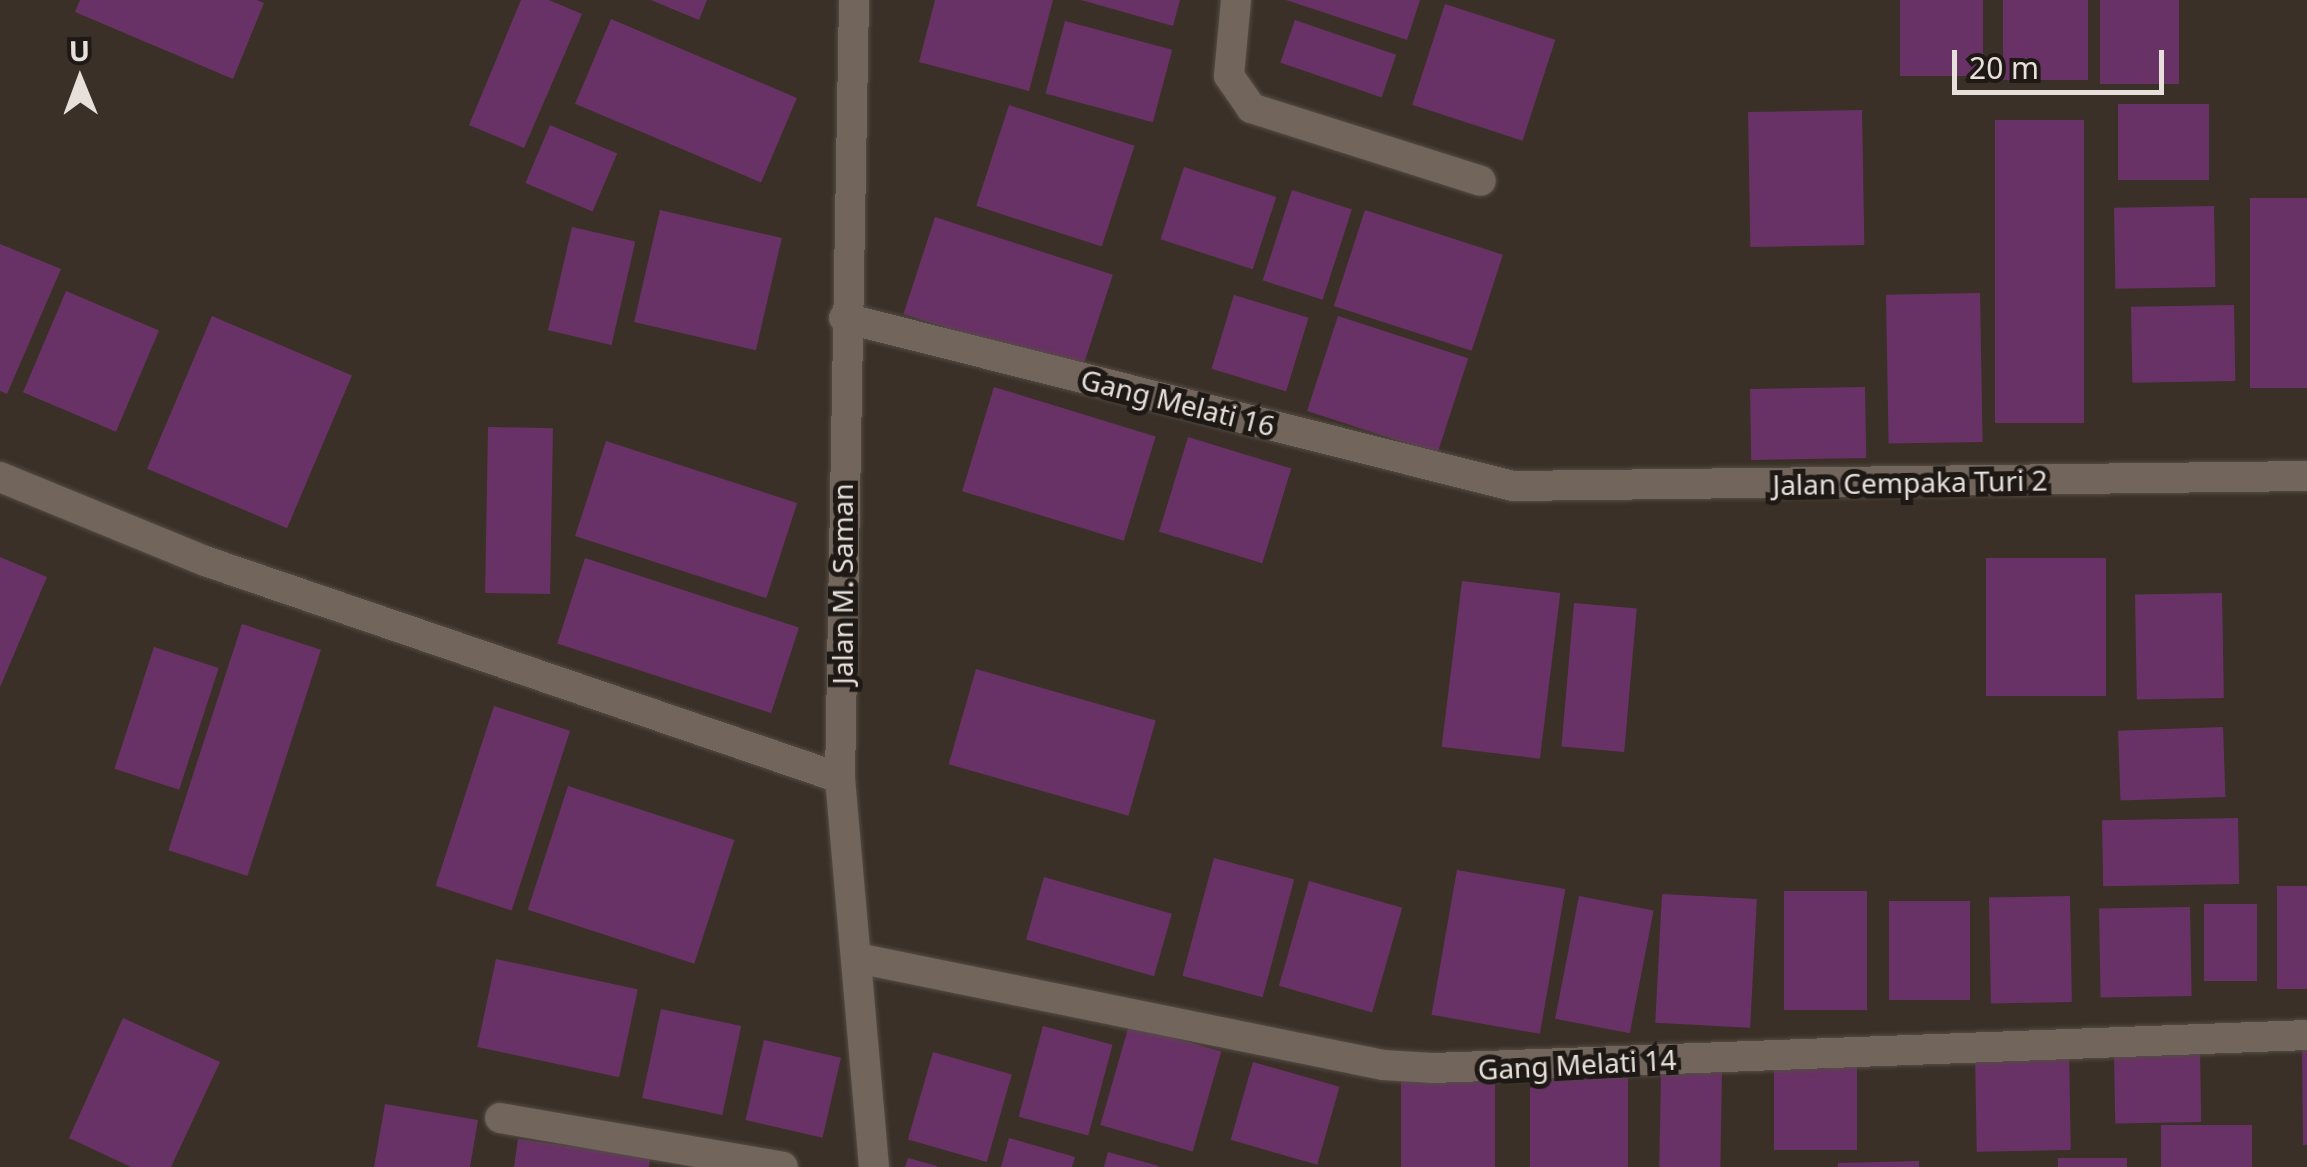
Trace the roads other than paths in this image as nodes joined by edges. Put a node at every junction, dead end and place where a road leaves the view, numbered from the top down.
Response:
1 (854, 0) edge
2 (1236, 0) edge
3 (1482, 181) dead end
4 (844, 318) junction
5 (2307, 476) edge
6 (0, 477) edge
7 (1513, 486) joint
8 (840, 778) junction
9 (857, 958) junction
10 (2307, 1035) edge
11 (500, 1118) dead end
12 (783, 1167) edge
13 (874, 1167) edge

1 - 4 street, Jalan M. Saman
2 - 3 street
4 - 7 street, Gang Melati 16
4 - 8 street, Jalan M. Saman
5 - 7 street, Jalan Cempaka Turi 2
6 - 8 street
8 - 9 street, Jalan M. Saman
9 - 10 street, Gang Melati 14
9 - 13 street, Jalan M. Saman
11 - 12 street

